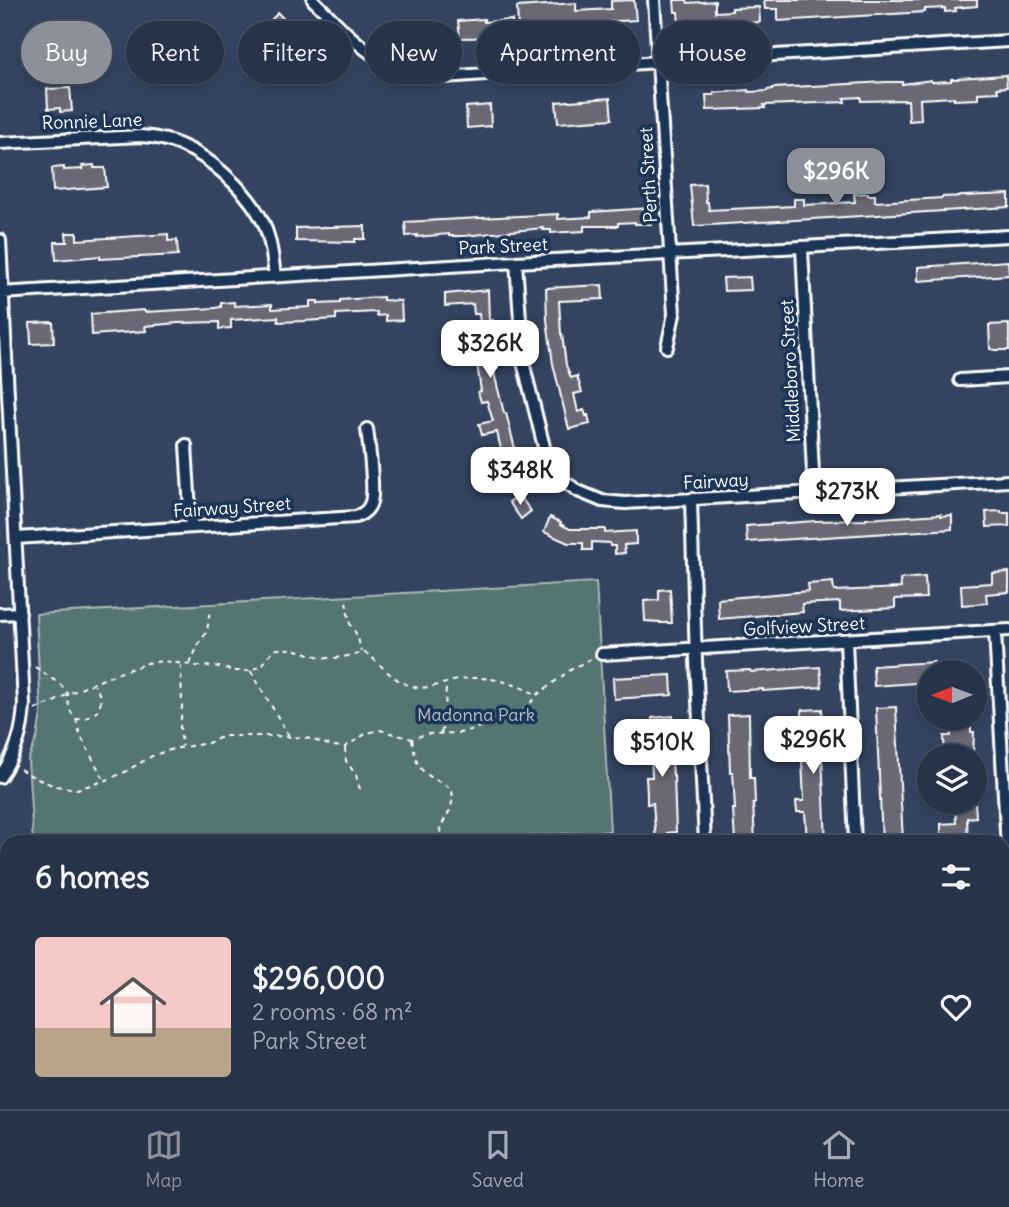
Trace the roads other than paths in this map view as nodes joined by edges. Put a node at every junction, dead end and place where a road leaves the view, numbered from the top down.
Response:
1 (313, 0) edge
2 (654, 0) edge
3 (655, 21) edge
4 (1009, 41) edge
5 (771, 55) edge
6 (654, 62) edge
7 (659, 84) edge
8 (0, 143) edge
9 (1009, 236) edge
10 (0, 240) edge
11 (802, 248) junction
12 (670, 254) junction
13 (516, 262) junction
14 (275, 277) junction
15 (1, 293) edge
16 (667, 347) dead end
17 (1009, 377) edge
18 (960, 380) dead end
19 (368, 429) dead end
20 (186, 445) dead end
21 (6, 448) edge
22 (1009, 481) edge
23 (814, 493) junction
24 (691, 500) junction
25 (191, 527) junction
26 (16, 538) junction
27 (20, 613) junction
28 (0, 614) edge
29 (1009, 630) edge
30 (995, 631) junction
31 (846, 641) junction
32 (696, 649) junction
33 (602, 654) road end
34 (0, 777) edge
35 (705, 835) edge
36 (855, 835) edge
37 (1006, 835) edge

1 - 6 street
2 - 3 street, Perth Street
4 - 5 street
7 - 12 street, Perth Street
8 - 14 street, Ronnie Lane
9 - 11 street, Park Street
10 - 15 street
11 - 12 street, Park Street
11 - 23 street, Middleboro Street
12 - 13 street, Park Street
12 - 16 street, Perth Street
13 - 14 street, Park Street
13 - 24 street, Fairway
14 - 15 street, Park Street
15 - 21 street
17 - 18 street
19 - 25 street, Fairway Street
20 - 25 street
21 - 26 street
22 - 23 street, Fairway
23 - 24 street, Fairway
24 - 32 street
25 - 26 street, Fairway Street
26 - 27 street
27 - 28 street
27 - 34 street
29 - 30 street, Golfview Street
30 - 31 street, Golfview Street
30 - 37 street
31 - 32 street, Golfview Street
31 - 36 street
32 - 33 street, Golfview Street
32 - 35 street

